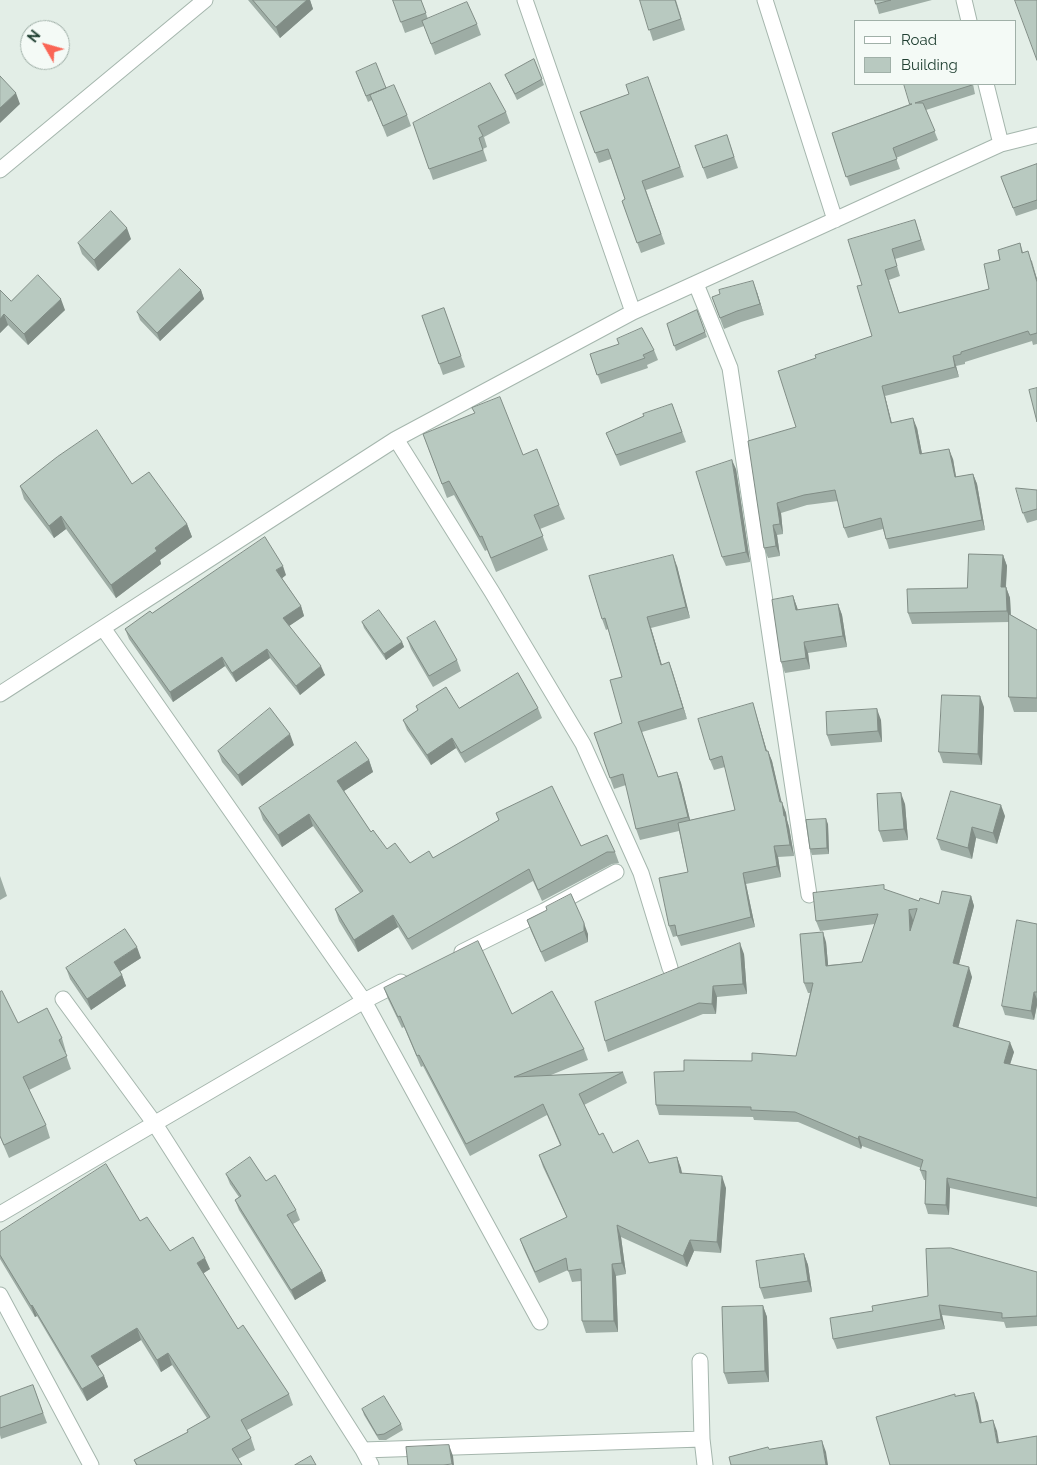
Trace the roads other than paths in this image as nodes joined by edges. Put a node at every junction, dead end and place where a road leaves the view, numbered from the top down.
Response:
1 (205, 0) edge
2 (525, 0) edge
3 (765, 0) edge
4 (964, 0) edge
5 (969, 20) edge
6 (986, 85) edge
7 (1037, 135) edge
8 (1001, 144) junction
9 (0, 170) edge
10 (835, 220) junction
11 (696, 284) junction
12 (633, 312) junction
13 (396, 439) junction
14 (103, 628) junction
15 (0, 694) edge
16 (616, 872) dead end
17 (809, 895) dead end
18 (450, 958) edge
19 (670, 968) dead end
20 (415, 975) edge
21 (64, 999) dead end
22 (364, 1000) junction
23 (155, 1124) junction
24 (0, 1214) edge
25 (0, 1295) edge
26 (540, 1322) dead end
27 (700, 1360) dead end
28 (702, 1440) junction
29 (363, 1450) junction
30 (91, 1465) edge
31 (371, 1465) edge
32 (705, 1465) edge

1 - 9 street
2 - 12 street
3 - 10 street
4 - 5 street
6 - 8 street
7 - 8 street
8 - 10 street
10 - 11 street
11 - 12 street
11 - 17 street
12 - 13 street
13 - 14 street
13 - 19 street
14 - 15 street
14 - 22 street
16 - 18 street
20 - 22 street
21 - 23 street
22 - 23 street
22 - 26 street
23 - 24 street
23 - 29 street
25 - 30 street
27 - 28 street
28 - 29 street
28 - 32 street
29 - 31 street

